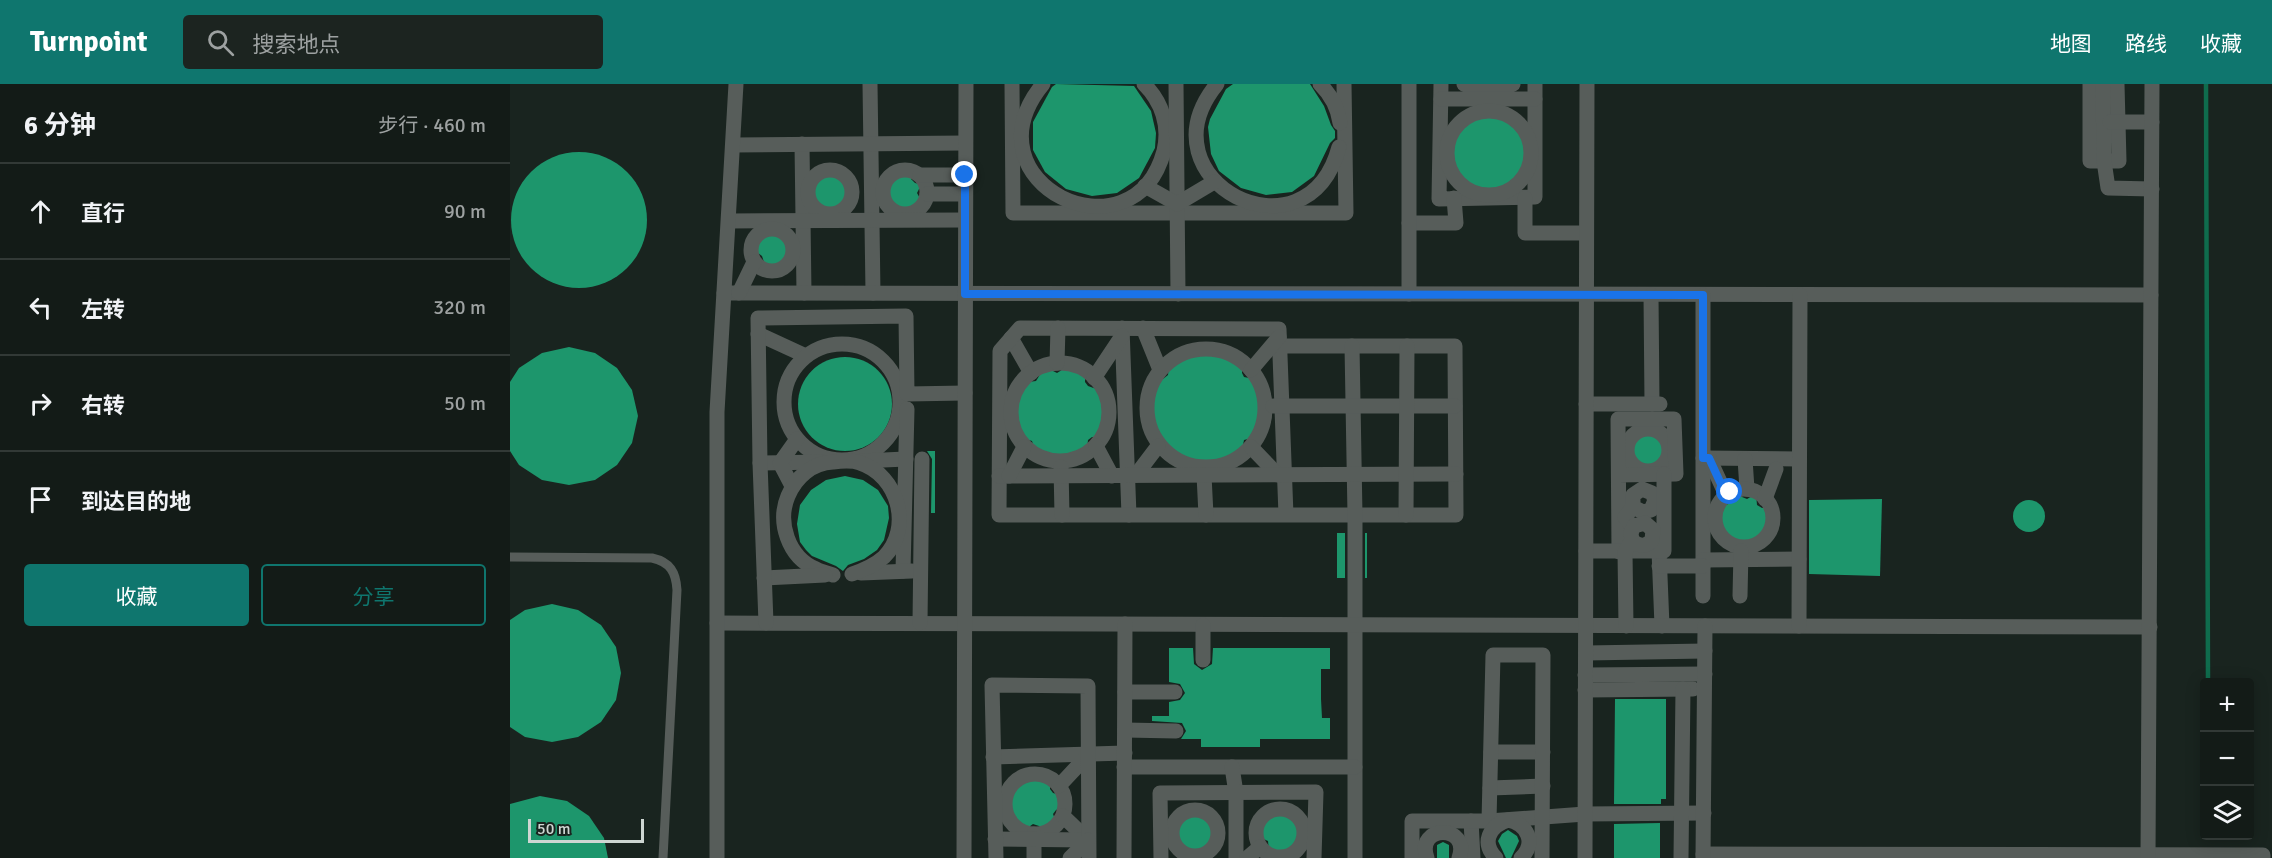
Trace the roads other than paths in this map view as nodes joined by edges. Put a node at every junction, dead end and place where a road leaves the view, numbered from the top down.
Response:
1 (736, 84) edge
2 (870, 84) edge
3 (966, 84) edge
4 (1012, 84) edge
5 (1043, 84) edge
6 (1144, 84) edge
7 (1176, 84) edge
8 (1217, 84) edge
9 (1321, 84) edge
10 (1344, 84) edge
11 (1409, 84) edge
12 (1464, 84) edge
13 (1515, 84) edge
14 (1587, 84) edge
15 (2152, 84) edge
16 (2104, 89) edge
17 (1444, 92) edge
18 (1534, 97) edge
19 (1490, 101) junction
20 (1462, 120) junction
21 (2104, 122) junction
22 (2152, 122) junction
23 (1523, 129) junction
24 (1171, 141) junction
25 (1197, 141) junction
26 (1017, 142) junction
27 (906, 143) junction
28 (965, 143) junction
29 (802, 144) junction
30 (830, 144) junction
31 (871, 144) junction
32 (733, 145) junction
33 (2104, 146) junction
34 (1443, 155) junction
35 (1533, 159) junction
36 (2104, 161) junction
37 (829, 170) junction
38 (871, 170) junction
39 (802, 171) junction
40 (908, 172) junction
41 (965, 175) junction
42 (1522, 179) junction
43 (1040, 182) junction
44 (1214, 182) junction
45 (1320, 185) junction
46 (1145, 186) junction
47 (2152, 189) junction
48 (1013, 193) junction
49 (927, 194) junction
50 (965, 194) junction
51 (1455, 194) junction
52 (881, 197) junction
53 (1491, 197) junction
54 (1528, 198) junction
55 (850, 200) junction
56 (1177, 208) junction
57 (1094, 209) junction
58 (1269, 209) junction
59 (812, 211) junction
60 (1329, 213) junction
61 (907, 218) junction
62 (965, 220) junction
63 (734, 221) junction
64 (871, 222) junction
65 (1408, 223) junction
66 (778, 228) junction
67 (1586, 234) junction
68 (727, 248) junction
69 (753, 249) junction
70 (798, 250) junction
71 (786, 266) junction
72 (771, 271) junction
73 (804, 291) junction
74 (732, 293) junction
75 (770, 293) junction
76 (873, 293) junction
77 (965, 294) junction
78 (1178, 294) junction
79 (1408, 294) junction
80 (1586, 295) junction
81 (1651, 295) junction
82 (1703, 295) junction
83 (1800, 295) junction
84 (2151, 295) junction
85 (844, 317) junction
86 (906, 328) junction
87 (1058, 328) junction
88 (1143, 328) junction
89 (1212, 329) junction
90 (1122, 332) junction
91 (758, 333) junction
92 (1011, 338) junction
93 (1280, 341) junction
94 (844, 343) junction
95 (1352, 346) junction
96 (1407, 346) junction
97 (1213, 349) junction
98 (806, 356) junction
99 (1057, 363) junction
100 (888, 366) junction
101 (1160, 370) junction
102 (1251, 370) junction
103 (1031, 373) junction
104 (1094, 378) junction
105 (965, 393) junction
106 (907, 394) junction
107 (1586, 404) junction
108 (1652, 404) junction
109 (1281, 405) junction
110 (1353, 405) junction
111 (1407, 406) junction
112 (1455, 406) junction
113 (1146, 407) junction
114 (1265, 407) junction
115 (1108, 409) junction
116 (759, 410) junction
117 (784, 410) junction
118 (1125, 410) junction
119 (1005, 415) junction
120 (1657, 421) junction
121 (797, 439) junction
122 (886, 441) junction
123 (1096, 446) junction
124 (1158, 446) junction
125 (1024, 447) junction
126 (1251, 447) junction
127 (1625, 458) junction
128 (1706, 458) junction
129 (922, 459) dead end
130 (1745, 459) junction
131 (1799, 459) junction
132 (840, 461) junction
133 (904, 461) junction
134 (780, 463) junction
135 (760, 464) junction
136 (1061, 469) junction
137 (1776, 469) dead end
138 (1354, 474) junction
139 (1406, 474) junction
140 (1456, 474) junction
141 (1204, 475) junction
142 (1281, 475) junction
143 (1004, 476) junction
144 (1125, 476) junction
145 (890, 485) junction
146 (792, 486) junction
147 (1747, 489) junction
148 (1726, 495) junction
149 (1765, 498) junction
150 (1647, 508) junction
151 (1062, 515) junction
152 (1129, 515) junction
153 (1206, 515) junction
154 (1286, 515) junction
155 (1355, 515) junction
156 (1406, 515) junction
157 (1709, 517) junction
158 (783, 523) junction
159 (762, 525) junction
160 (1723, 539) junction
161 (1761, 542) junction
162 (1586, 551) junction
163 (1741, 553) junction
164 (885, 556) junction
165 (510, 557) edge
166 (799, 558) junction
167 (1772, 559) junction
168 (1799, 559) junction
169 (1703, 560) junction
170 (903, 568) junction
171 (921, 570) junction
172 (852, 574) junction
173 (833, 575) junction
174 (764, 578) junction
175 (780, 578) junction
176 (1703, 597) dead end
177 (1740, 597) dead end
178 (717, 623) junction
179 (766, 623) junction
180 (920, 623) junction
181 (964, 624) junction
182 (1125, 624) junction
183 (1203, 625) junction
184 (1355, 625) junction
185 (1586, 626) junction
186 (1610, 626) junction
187 (1634, 626) junction
188 (1666, 626) junction
189 (1705, 626) junction
190 (1799, 626) junction
191 (2150, 627) junction
192 (1705, 651) junction
193 (1610, 652) junction
194 (1642, 652) junction
195 (1670, 652) junction
196 (1586, 653) junction
197 (1203, 660) dead end
198 (1585, 682) junction
199 (1610, 682) junction
200 (1642, 682) junction
201 (1705, 682) junction
202 (1674, 684) junction
203 (1125, 692) junction
204 (1175, 692) dead end
205 (1125, 730) junction
206 (1176, 731) dead end
207 (1491, 752) junction
208 (1543, 752) junction
209 (1088, 755) junction
210 (1037, 756) junction
211 (993, 757) junction
212 (1124, 760) junction
213 (1232, 767) junction
214 (1355, 767) junction
215 (1036, 774) junction
216 (1010, 786) junction
217 (1059, 786) junction
218 (1542, 786) junction
219 (1490, 788) junction
220 (1312, 792) junction
221 (1195, 793) junction
222 (1236, 793) junction
223 (1279, 793) junction
224 (1165, 794) junction
225 (999, 806) junction
226 (1088, 806) junction
227 (1280, 809) junction
228 (1194, 810) junction
229 (1064, 811) junction
230 (1682, 813) junction
231 (1704, 813) junction
232 (1585, 814) junction
233 (1211, 815) junction
234 (1295, 815) junction
235 (1179, 816) junction
236 (1262, 816) junction
237 (1415, 821) junction
238 (1010, 822) junction
239 (1219, 834) junction
240 (1236, 834) junction
241 (1309, 834) junction
242 (1485, 836) edge
243 (1034, 837) junction
244 (995, 839) junction
245 (1088, 840) junction
246 (1258, 840) junction
247 (1532, 840) edge
248 (1170, 844) edge
249 (1443, 846) edge
250 (1301, 853) edge
251 (1216, 854) edge
252 (1704, 856) edge
253 (2266, 856) edge
254 (1194, 857) edge
255 (1279, 857) edge
256 (2148, 857) edge
257 (663, 858) edge
258 (717, 858) edge
259 (964, 858) edge
260 (996, 858) edge
261 (1008, 858) edge
262 (1034, 858) edge
263 (1070, 858) edge
264 (1089, 858) edge
265 (1124, 858) edge
266 (1161, 858) edge
267 (1236, 858) edge
268 (1246, 858) edge
269 (1314, 858) edge
270 (1355, 858) edge
271 (1542, 858) edge
272 (1585, 858) edge
273 (1681, 858) edge

1 - 32 street
2 - 31 street
3 - 28 street
4 - 26 street
5 - 26 street
6 - 24 street
7 - 24 street
8 - 25 street
9 - 45 street
10 - 60 street
11 - 65 street
12 - 19 street
13 - 18 street
13 - 19 street
14 - 67 street
15 - 22 street
16 - 21 street
16 - 21 street
17 - 19 street
17 - 20 street
17 - 34 street
18 - 19 street
18 - 23 street
18 - 35 street
19 - 20 street
19 - 23 street
20 - 34 street
21 - 22 street
21 - 33 street
21 - 33 street
22 - 47 street
23 - 35 street
24 - 25 street
24 - 46 street
24 - 56 street
25 - 44 street
26 - 43 street
26 - 48 street
27 - 28 street
27 - 31 street
27 - 40 street
28 - 41 street
29 - 30 street
29 - 32 street
29 - 39 street
30 - 31 street
30 - 37 street
31 - 38 street
32 - 63 street
33 - 36 street
33 - 36 street
34 - 51 street
34 - 51 street
35 - 42 street
35 - 54 street
36 - 47 street
37 - 38 street
37 - 39 street
37 - 55 street
37 - 59 street
38 - 40 street
38 - 52 street
39 - 59 street
40 - 41 street
40 - 49 street
40 - 52 street
41 - 50 street
42 - 53 street
42 - 54 street
43 - 48 street
43 - 57 street
44 - 56 street
44 - 58 street
45 - 58 street
45 - 60 street
46 - 56 street
46 - 57 street
47 - 84 street
48 - 57 street
49 - 50 street
49 - 61 street
50 - 62 street
51 - 53 street
51 - 65 street
52 - 55 street
52 - 61 street
52 - 64 street
53 - 54 street
54 - 67 street
55 - 59 street
55 - 64 street
56 - 57 street
56 - 58 street
56 - 78 street
58 - 60 street
59 - 64 street
59 - 66 street
59 - 70 street
61 - 62 street
61 - 64 street
62 - 77 street
63 - 66 street
63 - 68 street
63 - 69 street
64 - 76 street
65 - 79 street
66 - 69 street
66 - 70 street
67 - 80 street
68 - 69 street
68 - 74 street
69 - 72 street
69 - 74 street
70 - 71 street
70 - 73 street
71 - 72 street
71 - 73 street
72 - 75 street
73 - 75 street
73 - 76 street
74 - 75 street
74 - 178 street
76 - 77 street
77 - 78 street
77 - 105 street
78 - 79 street
79 - 80 street
80 - 81 street
80 - 107 street
81 - 82 street
81 - 108 street
82 - 83 street
82 - 128 street
83 - 84 street
83 - 131 street
84 - 191 street
85 - 86 street
85 - 91 street
85 - 94 street
86 - 100 street
86 - 106 street
87 - 90 street
87 - 92 street
87 - 99 street
88 - 89 street
88 - 90 street
88 - 101 street
89 - 93 street
89 - 97 street
90 - 104 street
90 - 118 street
91 - 98 street
91 - 116 street
92 - 103 street
92 - 119 street
93 - 95 street
93 - 102 street
93 - 109 street
94 - 98 street
94 - 100 street
95 - 96 street
95 - 110 street
96 - 111 street
96 - 112 street
97 - 101 street
97 - 102 street
98 - 117 street
99 - 103 street
99 - 104 street
100 - 122 street
101 - 113 street
102 - 114 street
103 - 119 street
104 - 115 street
105 - 106 street
105 - 181 street
106 - 133 street
107 - 108 street
107 - 162 street
108 - 120 street
109 - 110 street
109 - 114 street
109 - 142 street
110 - 111 street
110 - 138 street
111 - 112 street
111 - 139 street
112 - 140 street
113 - 118 street
113 - 124 street
114 - 126 street
115 - 118 street
115 - 123 street
116 - 117 street
116 - 135 street
117 - 121 street
118 - 144 street
119 - 125 street
119 - 143 street
120 - 127 street
120 - 127 street
120 - 150 street
120 - 150 street
121 - 132 street
121 - 134 street
122 - 132 street
122 - 133 street
123 - 136 street
123 - 144 street
124 - 126 street
124 - 144 street
125 - 136 street
125 - 143 street
126 - 142 street
127 - 150 street
127 - 150 street
128 - 130 street
128 - 148 street
128 - 157 street
129 - 171 street
130 - 131 street
130 - 147 street
131 - 168 street
132 - 133 street
132 - 134 street
132 - 145 street
132 - 146 street
133 - 145 street
133 - 170 street
134 - 135 street
134 - 146 street
135 - 159 street
136 - 143 street
136 - 144 street
136 - 151 street
137 - 149 street
138 - 139 street
138 - 142 street
138 - 155 street
139 - 140 street
139 - 156 street
140 - 156 street
141 - 142 street
141 - 144 street
141 - 153 street
142 - 154 street
143 - 151 street
144 - 152 street
145 - 164 street
146 - 158 street
147 - 148 street
147 - 149 street
148 - 157 street
149 - 161 street
150 - 162 street
150 - 169 street
150 - 187 street
150 - 188 street
151 - 152 street
152 - 153 street
153 - 154 street
154 - 155 street
155 - 156 street
155 - 184 street
157 - 160 street
157 - 169 street
158 - 159 street
158 - 166 street
159 - 174 street
160 - 163 street
160 - 169 street
161 - 163 street
161 - 167 street
162 - 185 street
163 - 167 street
163 - 169 street
163 - 177 street
164 - 170 street
164 - 172 street
165 - 257 lane
166 - 173 street
166 - 175 street
167 - 168 street
168 - 190 street
169 - 176 street
170 - 171 street
170 - 172 street
171 - 180 street
172 - 173 street
173 - 175 street
174 - 175 street
174 - 179 street
178 - 179 street
178 - 258 street
179 - 180 street
180 - 181 street
181 - 182 street
181 - 259 street
182 - 183 street
182 - 203 street
183 - 184 street
183 - 197 street
184 - 185 street
184 - 214 street
185 - 186 street
185 - 196 street
186 - 187 street
186 - 193 street
187 - 188 street
187 - 194 street
188 - 189 street
188 - 195 street
189 - 190 street
189 - 192 street
190 - 191 street
191 - 256 street
192 - 195 street
192 - 201 street
193 - 194 street
193 - 196 street
193 - 199 street
194 - 195 street
194 - 200 street
195 - 202 street
196 - 198 street
198 - 199 street
198 - 232 street
199 - 200 street
200 - 202 street
201 - 202 street
201 - 231 street
202 - 230 street
203 - 204 street
203 - 205 street
205 - 206 street
205 - 212 street
207 - 208 street
207 - 208 street
207 - 219 street
208 - 218 street
209 - 210 street
209 - 211 street
209 - 212 street
209 - 217 street
209 - 226 street
210 - 211 street
210 - 215 street
211 - 216 street
211 - 225 street
212 - 213 street
212 - 265 street
213 - 214 street
213 - 222 street
214 - 270 street
215 - 216 street
215 - 217 street
216 - 225 street
217 - 229 street
218 - 219 street
218 - 247 street
219 - 242 street
220 - 223 street
220 - 234 street
220 - 241 street
221 - 222 street
221 - 224 street
221 - 228 street
222 - 223 street
222 - 233 street
222 - 236 street
222 - 240 street
223 - 227 street
224 - 235 street
224 - 248 street
225 - 238 street
225 - 244 street
226 - 229 street
226 - 245 street
227 - 234 street
227 - 236 street
228 - 233 street
228 - 235 street
229 - 243 street
229 - 245 street
230 - 231 street
230 - 232 street
230 - 273 street
231 - 252 street
232 - 247 street
232 - 272 street
233 - 239 street
234 - 241 street
235 - 248 street
236 - 246 street
237 - 249 street
237 - 249 street
237 - 249 street
238 - 243 street
238 - 244 street
239 - 240 street
239 - 251 street
240 - 246 street
240 - 267 street
241 - 250 street
241 - 269 street
242 - 247 street
242 - 249 street
242 - 249 street
242 - 249 street
243 - 244 street
243 - 245 street
243 - 262 street
244 - 260 street
244 - 261 street
245 - 263 street
245 - 264 street
246 - 255 street
246 - 268 street
247 - 271 street
248 - 254 street
248 - 266 street
250 - 255 street
251 - 254 street
252 - 256 street
253 - 256 street

